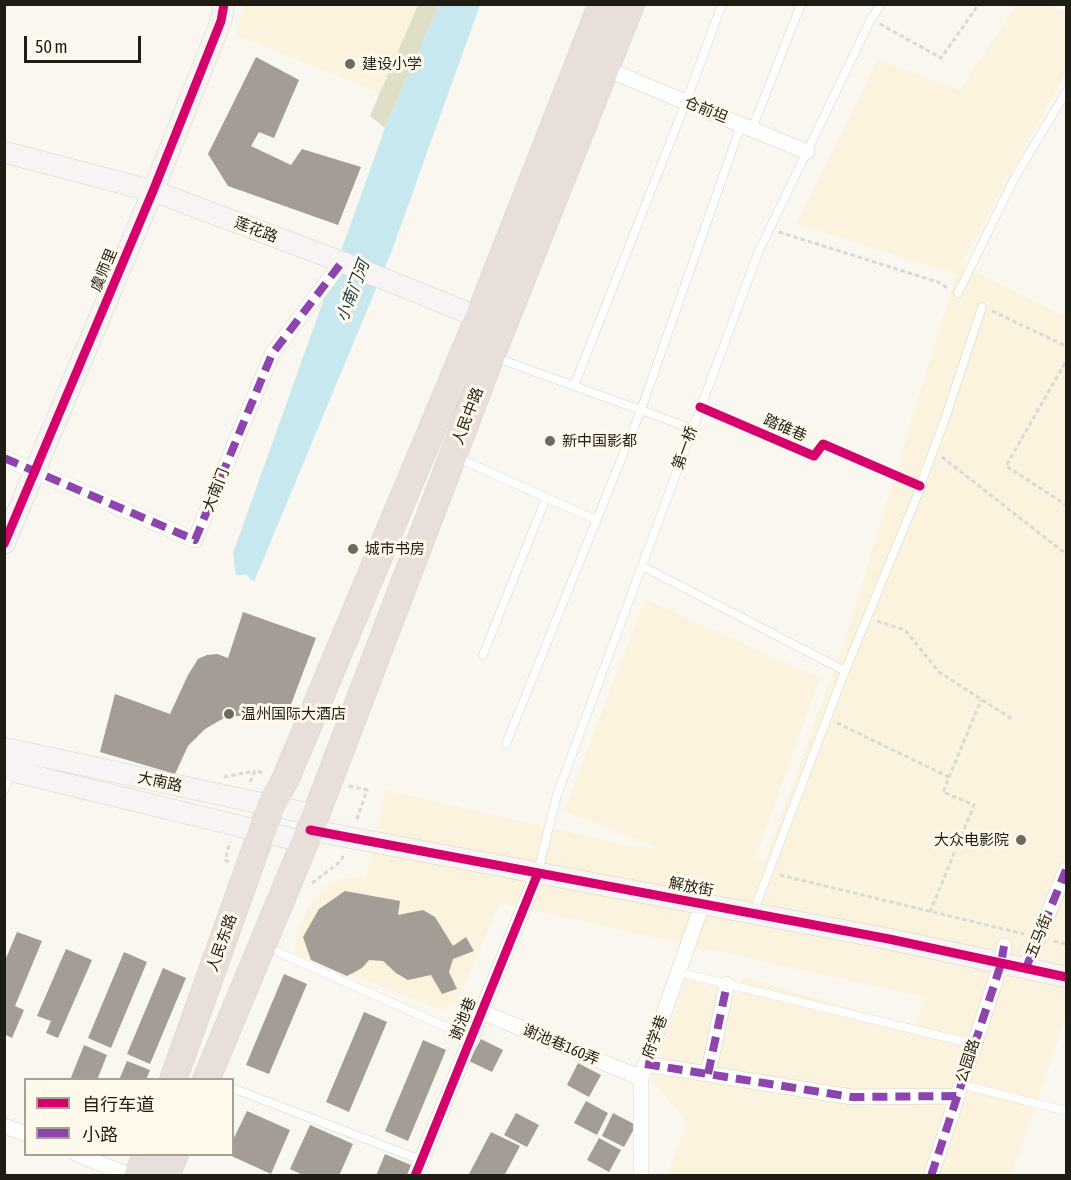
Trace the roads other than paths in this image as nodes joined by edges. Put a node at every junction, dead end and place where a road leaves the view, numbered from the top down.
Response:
1 (224, 4) edge
2 (602, 4) edge
3 (631, 4) edge
4 (722, 4) edge
5 (801, 4) edge
6 (881, 4) edge
7 (606, 69) junction
8 (1066, 92) edge
9 (686, 102) junction
10 (747, 127) junction
11 (4, 152) edge
12 (807, 152) junction
13 (153, 191) junction
14 (342, 262) junction
15 (958, 293) road end
16 (982, 307) road end
17 (491, 322) junction
18 (491, 356) junction
19 (574, 386) junction
20 (641, 410) junction
21 (693, 429) junction
22 (453, 456) junction
23 (4, 458) edge
24 (35, 471) junction
25 (546, 498) junction
26 (597, 520) junction
27 (4, 544) edge
28 (642, 566) junction
29 (483, 655) dead end
30 (844, 671) junction
31 (506, 744) dead end
32 (8, 766) edge
33 (271, 806) junction
34 (310, 829) junction
35 (261, 832) junction
36 (1066, 870) edge
37 (538, 873) junction
38 (702, 905) junction
39 (752, 914) junction
40 (278, 952) dead end
41 (1003, 955) junction
42 (1026, 968) junction
43 (678, 972) junction
44 (1066, 977) edge
45 (727, 984) junction
46 (482, 1012) junction
47 (471, 1038) junction
48 (973, 1044) junction
49 (643, 1071) junction
50 (708, 1074) junction
51 (174, 1078) edge
52 (207, 1078) edge
53 (234, 1089) edge
54 (958, 1090) junction
55 (1066, 1111) edge
56 (4, 1126) edge
57 (24, 1133) edge
58 (80, 1156) edge
59 (146, 1156) edge
60 (175, 1156) edge
61 (421, 1160) junction
62 (645, 1174) edge
63 (130, 1176) edge
64 (138, 1176) edge
65 (166, 1176) edge
66 (415, 1176) edge
67 (931, 1176) edge

1 - 13 street, 虞师里
2 - 17 highway, 人民中路
3 - 7 highway, 人民中路
4 - 9 lane
5 - 10 lane
6 - 12 lane, 第一桥
7 - 9 street, 仓前坦
7 - 17 highway, 人民中路
8 - 15 lane
9 - 10 street, 仓前坦
9 - 19 lane
10 - 12 street, 仓前坦
10 - 20 lane
11 - 13 street, 莲花路
12 - 21 lane, 第一桥
13 - 14 street, 莲花路
13 - 24 street, 虞师里
14 - 17 street, 莲花路
14 - 24 street, 大南门
16 - 30 lane
17 - 18 highway, 人民中路
17 - 33 highway, 人民中路
18 - 19 lane
18 - 22 highway, 人民中路
19 - 20 lane
20 - 21 lane
20 - 26 lane
21 - 28 lane, 第一桥
22 - 25 lane
22 - 34 highway, 人民中路
23 - 24 street, 大南门
24 - 27 street, 虞师里
25 - 26 lane
25 - 29 lane
26 - 31 lane
28 - 30 lane
28 - 37 lane, 第一桥
30 - 39 lane
32 - 33 street, 大南路
32 - 35 street, 大南路
33 - 34 street, 大南路
33 - 35 highway, 人民东路
34 - 35 street, 大南路
34 - 37 street, 解放街
34 - 52 highway
35 - 51 highway, 人民东路
36 - 42 street, 五马街
37 - 38 street, 解放街
37 - 46 street, 谢池巷
38 - 39 street, 解放街
38 - 43 street, 府学巷
39 - 41 street, 解放街
40 - 47 lane
41 - 42 street, 解放街
41 - 48 street, 公园路
42 - 44 street, 解放街
43 - 45 lane
43 - 49 street, 府学巷
45 - 48 lane
45 - 50 street
46 - 47 street, 谢池巷
46 - 49 street, 谢池巷160弄
47 - 61 street, 谢池巷
48 - 54 street, 公园路
49 - 50 street, 谢池巷160弄
49 - 62 street, 府学巷
50 - 54 street, 谢池巷160弄
53 - 61 lane
54 - 55 lane
54 - 67 street, 公园路
56 - 57 street
58 - 63 street
59 - 64 highway
60 - 65 highway
61 - 66 street, 谢池巷

